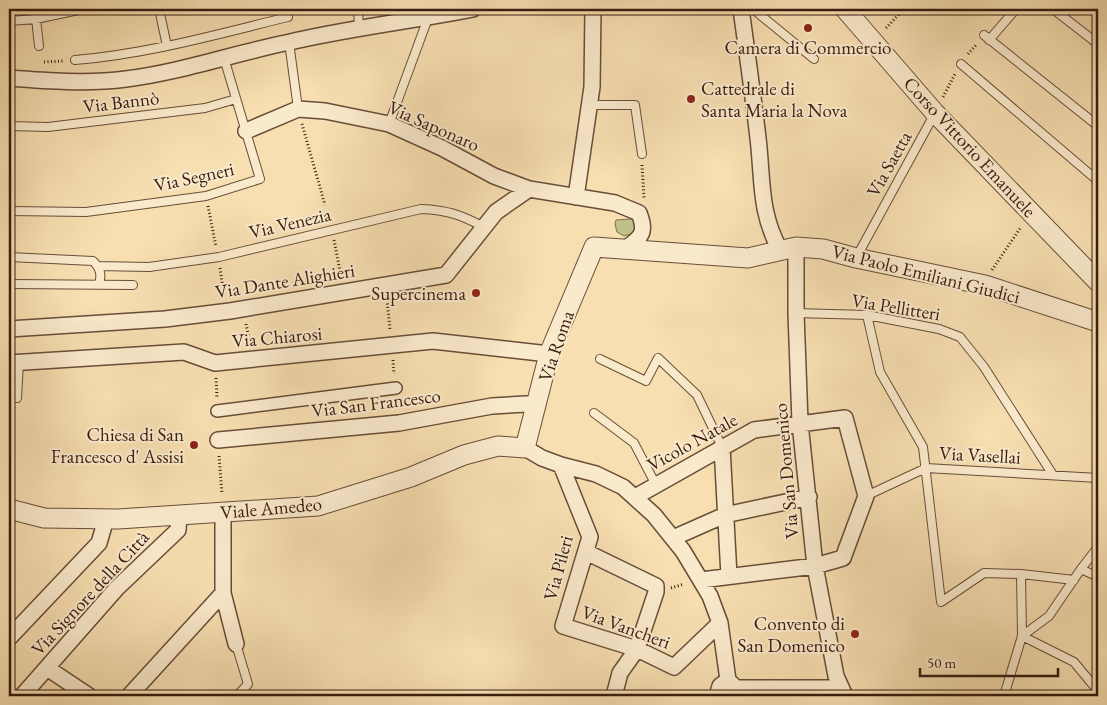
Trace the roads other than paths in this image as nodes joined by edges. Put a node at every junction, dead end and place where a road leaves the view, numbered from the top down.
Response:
1 (35, 9) edge
2 (84, 9) edge
3 (159, 9) edge
4 (358, 9) edge
5 (473, 9) edge
6 (593, 9) edge
7 (741, 9) edge
8 (752, 9) edge
9 (845, 9) edge
10 (1016, 9) edge
11 (1053, 9) edge
12 (288, 13) edge
13 (428, 18) junction
14 (36, 19) junction
15 (9, 21) edge
16 (359, 28) junction
17 (289, 42) junction
18 (1098, 44) edge
19 (39, 46) dead end
20 (167, 46) junction
21 (224, 58) junction
22 (814, 59) dead end
23 (75, 60) road end
24 (961, 64) road end
25 (9, 78) edge
26 (236, 99) junction
27 (590, 105) junction
28 (298, 109) junction
29 (935, 113) junction
30 (388, 124) junction
31 (9, 126) edge
32 (1098, 126) edge
33 (246, 132) junction
34 (642, 154) road end
35 (1098, 181) edge
36 (529, 189) junction
37 (576, 197) junction
38 (9, 211) edge
39 (484, 227) junction
40 (594, 247) joint
41 (788, 249) junction
42 (624, 250) junction
43 (9, 257) edge
44 (856, 258) junction
45 (98, 266) junction
46 (1098, 282) edge
47 (9, 284) edge
48 (99, 284) junction
49 (133, 285) dead end
50 (796, 312) junction
51 (867, 315) junction
52 (1098, 322) edge
53 (9, 329) edge
54 (549, 354) junction
55 (600, 359) dead end
56 (14, 363) edge
57 (396, 388) dead end
58 (9, 398) edge
59 (537, 405) junction
60 (217, 411) dead end
61 (594, 413) dead end
62 (800, 423) junction
63 (218, 440) dead end
64 (722, 447) junction
65 (525, 448) junction
66 (561, 465) junction
67 (926, 468) junction
68 (1053, 475) junction
69 (1098, 478) edge
70 (656, 485) junction
71 (866, 496) junction
72 (809, 497) junction
73 (635, 498) junction
74 (9, 509) edge
75 (223, 512) junction
76 (179, 515) junction
77 (725, 515) junction
78 (106, 519) junction
79 (672, 538) junction
80 (1098, 548) edge
81 (586, 552) junction
82 (815, 566) junction
83 (1081, 569) junction
84 (1021, 574) junction
85 (729, 576) junction
86 (1098, 577) edge
87 (701, 580) junction
88 (1074, 580) junction
89 (223, 593) junction
90 (720, 623) junction
91 (563, 626) joint
92 (1022, 636) junction
93 (9, 638) edge
94 (236, 644) joint
95 (637, 649) junction
96 (47, 668) junction
97 (722, 687) edge
98 (1098, 691) edge
99 (797, 692) edge
100 (843, 692) edge
101 (22, 696) edge
102 (89, 696) edge
103 (129, 696) edge
104 (237, 696) edge
105 (614, 696) edge
106 (1004, 696) edge

1 - 14 lane
2 - 14 lane
3 - 20 lane
4 - 16 lane
5 - 13 street
6 - 27 street
7 - 41 street
8 - 22 lane
9 - 29 street, Corso Vittorio Emanuele
10 - 32 lane
11 - 18 lane
12 - 20 lane
13 - 16 street
13 - 30 lane
14 - 15 lane
14 - 19 lane
16 - 17 street
17 - 21 street
17 - 28 lane
20 - 23 lane
21 - 25 street
21 - 26 lane, Via Segneri
24 - 35 lane
26 - 31 lane, Via Bannò
26 - 33 lane, Via Segneri
27 - 34 lane
27 - 37 street
28 - 30 street, Via Saponaro
28 - 33 street, Via Saponaro
29 - 44 lane, Via Saetta
29 - 46 street, Corso Vittorio Emanuele
30 - 36 street, Via Saponaro
33 - 38 lane, Via Segneri
36 - 37 street, Via Saponaro
36 - 39 street, Via Dante Alighieri
37 - 42 street, Via Saponaro
39 - 45 lane, Via Venezia
39 - 53 street, Via Dante Alighieri
40 - 42 street, Via Paolo Emiliani Giudici
40 - 54 street, Via Roma
41 - 42 street, Via Paolo Emiliani Giudici
41 - 44 street, Via Paolo Emiliani Giudici
41 - 50 street, Via San Domenico
43 - 45 lane, Via Venezia
44 - 52 street, Via Paolo Emiliani Giudici
45 - 48 lane
47 - 48 lane
48 - 49 lane
50 - 51 lane, Via Pellitteri
50 - 62 street, Via San Domenico
51 - 67 lane
51 - 68 lane, Via Pellitteri
54 - 56 street, Via Chiarosi
54 - 59 street, Via Roma
55 - 64 lane
56 - 58 lane
57 - 60 street
59 - 63 street, Via San Francesco
59 - 65 street, Via Roma
61 - 70 lane
62 - 64 street, Vicolo Natale
62 - 71 street, Vicolo Natale
62 - 72 street, Via San Domenico
64 - 70 street, Vicolo Natale
64 - 77 street
65 - 66 street
65 - 75 street, Viale Amedeo
66 - 73 street
66 - 81 street, Via Pileri
67 - 68 lane, Via Vasellai
67 - 71 lane, Via Vasellai
67 - 84 lane
68 - 69 lane, Via Vasellai
70 - 73 street, Vicolo Natale
71 - 82 street
72 - 77 street
72 - 82 street, Via San Domenico
73 - 79 street
74 - 78 street, Viale Amedeo
75 - 76 street, Viale Amedeo
75 - 89 street
76 - 78 street, Viale Amedeo
76 - 96 street, Via Signore della Città
77 - 79 street
77 - 85 street
78 - 93 street
79 - 87 street
80 - 83 lane
81 - 91 street, Via Pileri
81 - 95 street
82 - 85 street
82 - 100 street, Via San Domenico
83 - 86 lane
83 - 88 lane
84 - 88 lane
84 - 92 lane
85 - 87 street
87 - 90 street
88 - 92 lane
89 - 94 street
89 - 103 street
90 - 95 street, Via Vancheri
90 - 97 street
91 - 95 street, Via Vancheri
92 - 98 lane
92 - 106 lane
94 - 104 lane
95 - 105 street
96 - 101 street, Via Signore della Città
96 - 102 street
97 - 99 street
99 - 100 street

